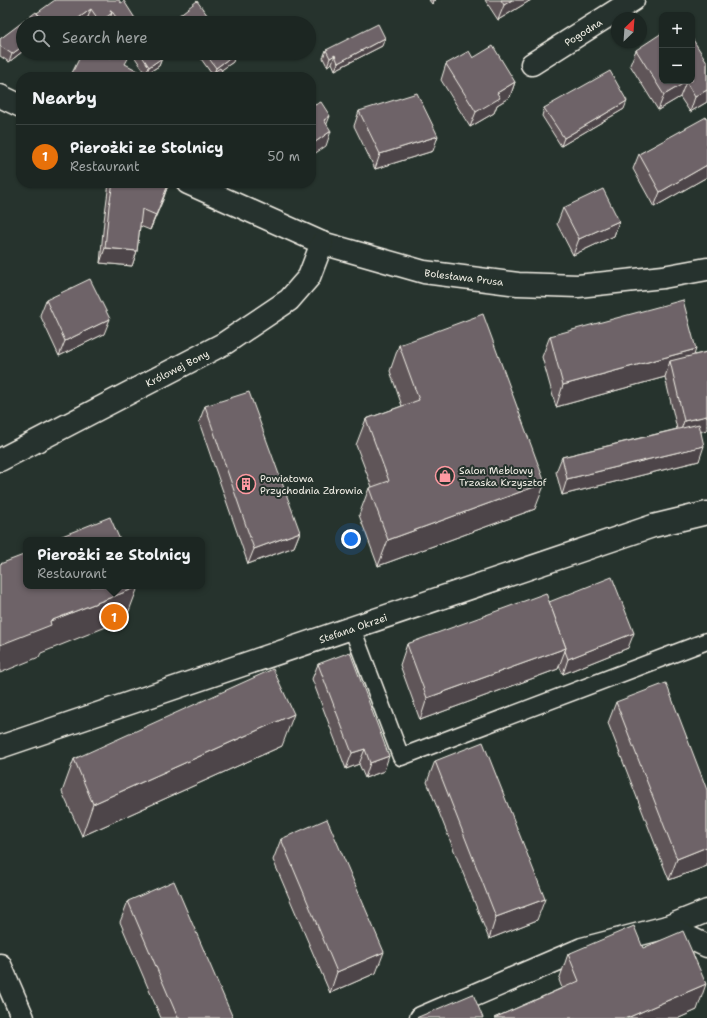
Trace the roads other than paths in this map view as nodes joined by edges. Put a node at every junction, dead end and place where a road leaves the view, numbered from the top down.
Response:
1 (633, 0) edge
2 (532, 64) dead end
3 (0, 96) edge
4 (16, 104) edge
5 (199, 188) edge
6 (322, 243) junction
7 (707, 270) edge
8 (0, 460) edge
9 (707, 513) edge
10 (352, 628) junction
11 (707, 641) edge
12 (0, 747) edge
13 (707, 911) edge
14 (667, 927) junction
15 (707, 946) edge
16 (0, 964) edge
17 (23, 1018) edge
18 (421, 1018) edge

1 - 2 street, Pogodna
3 - 4 street
5 - 6 street, Bolesława Prusa
6 - 7 street, Bolesława Prusa
6 - 8 street, Królowej Bony
9 - 10 street, Stefana Okrzei
10 - 11 lane
10 - 12 street, Stefana Okrzei
13 - 14 street
14 - 15 street
14 - 18 street
16 - 17 street

